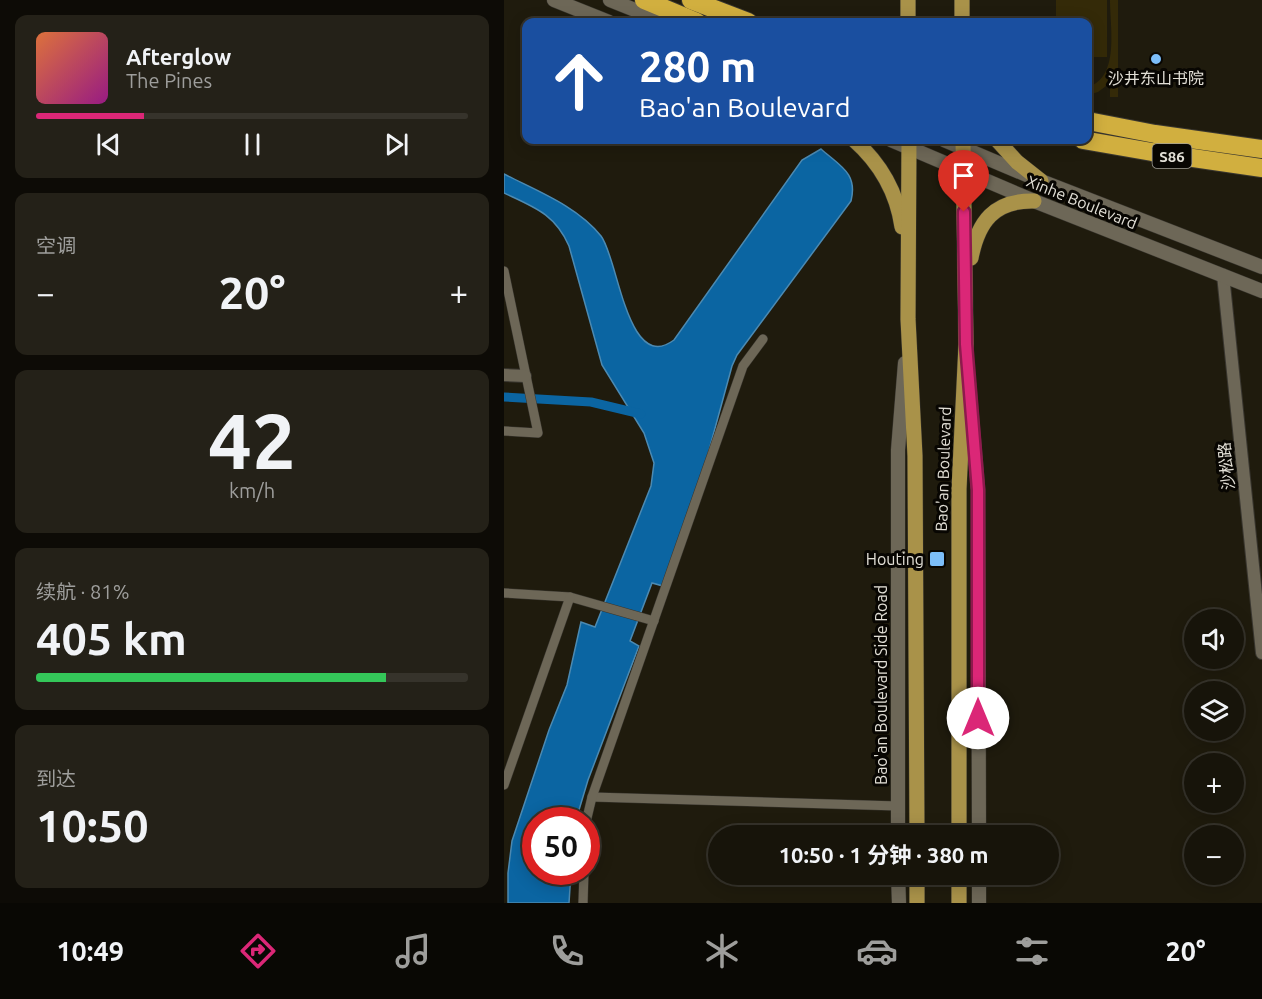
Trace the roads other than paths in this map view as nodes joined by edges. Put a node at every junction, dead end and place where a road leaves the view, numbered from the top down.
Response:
1 (554, 0) edge
2 (610, 0) edge
3 (644, 0) edge
4 (691, 0) edge
5 (908, 0) edge
6 (964, 0) edge
7 (599, 18) edge
8 (655, 18) edge
9 (687, 18) edge
10 (738, 18) edge
11 (908, 18) edge
12 (963, 18) edge
13 (1092, 122) edge
14 (1092, 142) edge
15 (858, 144) edge
16 (909, 144) edge
17 (911, 144) edge
18 (963, 144) edge
19 (965, 144) edge
20 (1001, 144) edge
21 (1262, 149) edge
22 (1262, 168) edge
23 (963, 170) junction
24 (1041, 181) junction
25 (1034, 201) junction
26 (1262, 267) edge
27 (908, 270) junction
28 (504, 271) edge
29 (1224, 275) junction
30 (1262, 291) edge
31 (965, 294) junction
32 (909, 319) junction
33 (763, 339) dead end
34 (966, 344) junction
35 (504, 375) edge
36 (525, 376) junction
37 (504, 431) edge
38 (504, 593) edge
39 (570, 597) junction
40 (654, 621) junction
41 (1262, 653) edge
42 (504, 785) edge
43 (592, 797) junction
44 (898, 806) junction
45 (590, 807) edge
46 (898, 825) edge
47 (917, 825) edge
48 (959, 825) edge
49 (979, 825) edge
50 (584, 885) edge
51 (898, 885) edge
52 (917, 885) edge
53 (959, 885) edge
54 (979, 885) edge
55 (583, 903) edge
56 (899, 903) edge
57 (917, 903) edge
58 (959, 903) edge
59 (979, 903) edge

1 - 7 main road
2 - 8 main road
3 - 9 highway
4 - 10 highway
5 - 11 main road
6 - 12 main road
13 - 21 highway, S86
14 - 22 highway, S86
15 - 27 main road
16 - 27 main road, Bao'an Boulevard
17 - 23 main road, Xinhe Boulevard
18 - 23 main road, Bao'an Boulevard
19 - 24 main road, Xinhe Boulevard
20 - 24 main road
23 - 25 main road, Xinhe Boulevard
23 - 31 main road, Bao'an Boulevard
24 - 26 main road, Xinhe Boulevard
25 - 29 main road, Xinhe Boulevard
25 - 31 main road
27 - 32 main road, Bao'an Boulevard
28 - 36 street
29 - 30 main road, Xinhe Boulevard
29 - 41 street, 沙松路
31 - 34 main road, Bao'an Boulevard
32 - 44 main road, Bao'an Boulevard Side Road
32 - 47 main road, Bao'an Boulevard
33 - 40 street
34 - 48 main road, Bao'an Boulevard
34 - 49 main road
35 - 36 street
36 - 37 street
38 - 39 street
39 - 40 street
39 - 42 street
40 - 43 street
43 - 44 street
43 - 45 street
44 - 46 main road, Bao'an Boulevard Side Road
50 - 55 street
51 - 56 main road
52 - 57 main road
53 - 58 main road
54 - 59 main road

